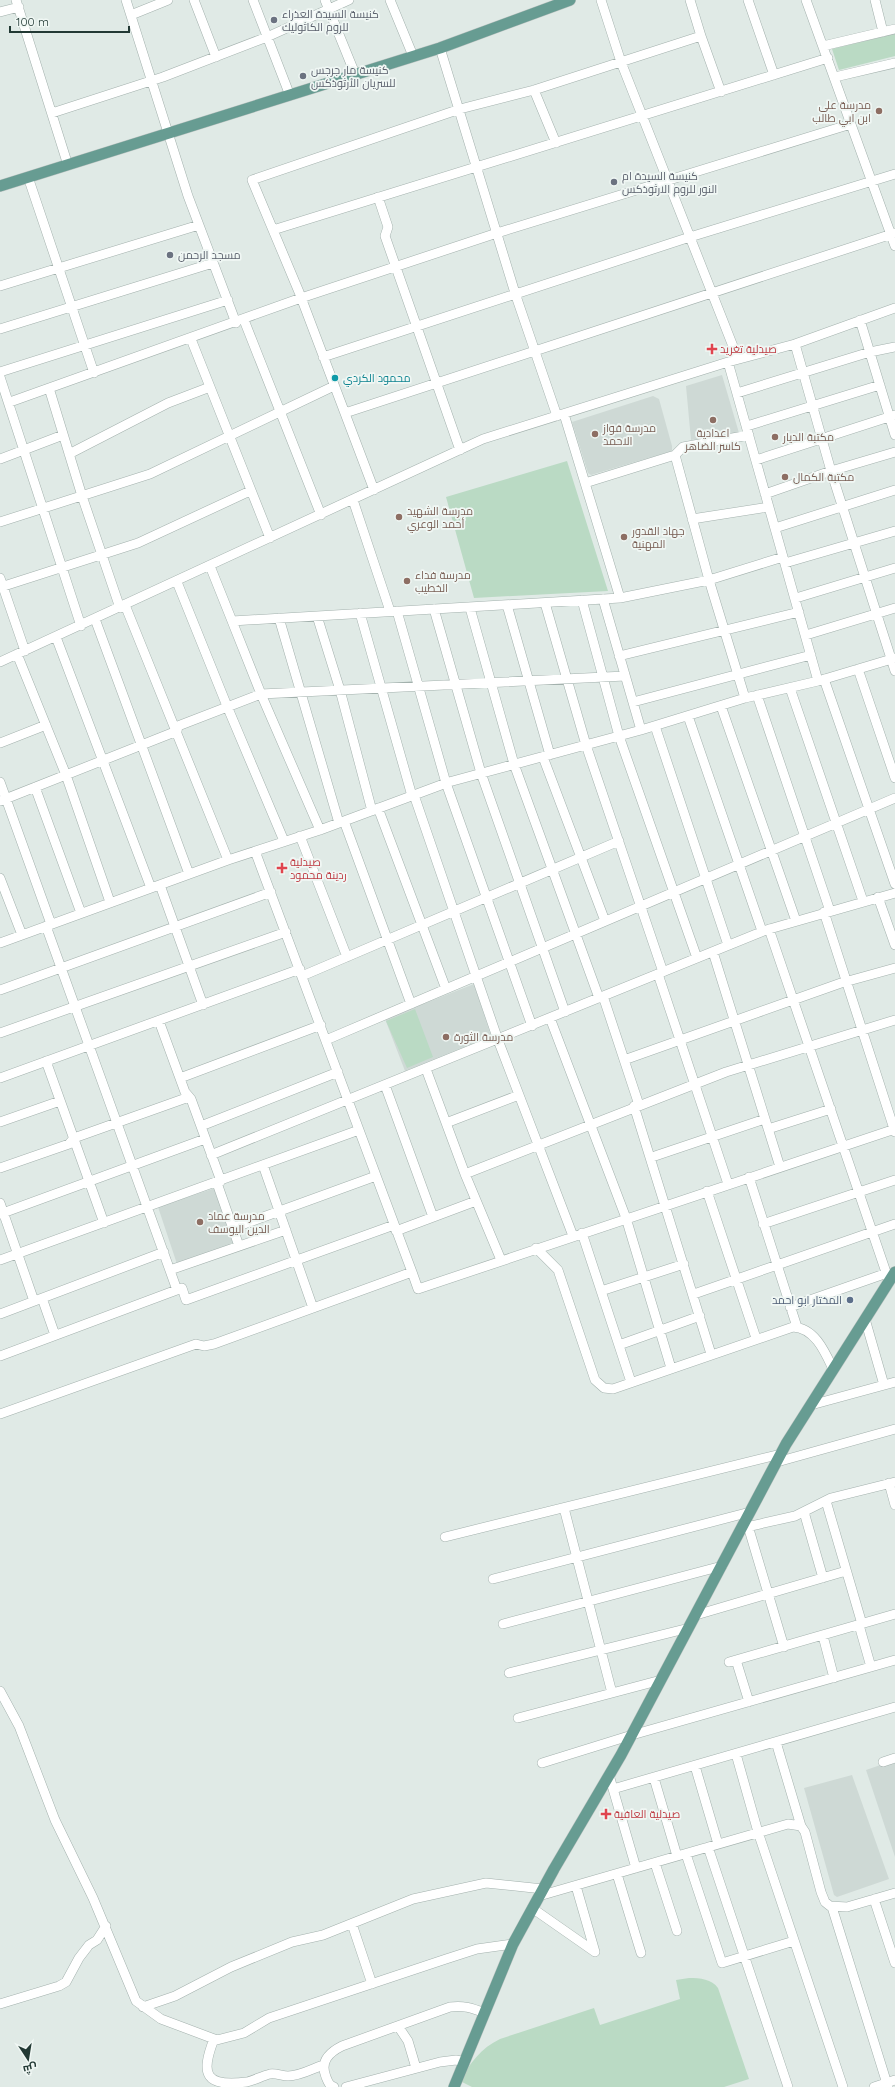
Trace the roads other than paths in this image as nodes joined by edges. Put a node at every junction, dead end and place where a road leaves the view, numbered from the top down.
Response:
1 (126, 0) edge
2 (168, 0) edge
3 (194, 0) edge
4 (253, 0) edge
5 (349, 0) edge
6 (390, 0) edge
7 (553, 0) edge
8 (570, 0) edge
9 (601, 0) edge
10 (690, 0) edge
11 (748, 0) edge
12 (806, 0) edge
13 (875, 0) edge
14 (17, 4) edge
15 (327, 4) edge
16 (0, 12) edge
17 (131, 15) junction
18 (895, 29) edge
19 (883, 32) junction
20 (701, 36) junction
21 (267, 37) junction
22 (823, 46) junction
23 (440, 48) junction
24 (411, 51) junction
25 (216, 56) junction
26 (828, 58) junction
27 (621, 62) junction
28 (895, 63) edge
29 (353, 70) junction
30 (774, 75) junction
31 (835, 77) junction
32 (151, 81) junction
33 (534, 90) junction
34 (289, 92) junction
35 (721, 92) junction
36 (460, 109) junction
37 (52, 113) junction
38 (642, 116) junction
39 (851, 124) junction
40 (167, 132) junction
41 (556, 142) junction
42 (66, 159) junction
43 (477, 166) junction
44 (895, 174) edge
45 (28, 177) junction
46 (0, 178) edge
47 (872, 180) junction
48 (668, 181) junction
49 (0, 186) edge
50 (378, 197) junction
51 (199, 225) junction
52 (273, 230) junction
53 (497, 233) junction
54 (893, 234) edge
55 (690, 237) junction
56 (895, 246) edge
57 (213, 263) junction
58 (397, 268) junction
59 (58, 269) junction
60 (0, 286) edge
61 (516, 293) junction
62 (712, 293) junction
63 (301, 298) junction
64 (228, 300) junction
65 (72, 307) junction
66 (895, 308) edge
67 (860, 320) junction
68 (240, 321) junction
69 (417, 326) junction
70 (0, 329) edge
71 (191, 339) junction
72 (795, 344) junction
73 (84, 346) junction
74 (895, 347) edge
75 (536, 349) junction
76 (870, 352) junction
77 (324, 357) junction
78 (738, 359) junction
79 (728, 362) junction
80 (0, 372) edge
81 (804, 372) junction
82 (94, 373) junction
83 (0, 377) edge
84 (437, 382) junction
85 (880, 385) junction
86 (334, 386) junction
87 (210, 387) junction
88 (49, 388) junction
89 (737, 393) junction
90 (10, 402) junction
91 (813, 405) junction
92 (280, 412) junction
93 (345, 413) junction
94 (560, 415) junction
95 (892, 416) edge
96 (748, 430) junction
97 (63, 435) junction
98 (895, 435) edge
99 (229, 436) junction
100 (824, 438) junction
101 (25, 450) junction
102 (460, 450) junction
103 (895, 452) edge
104 (69, 454) junction
105 (675, 455) junction
106 (0, 459) edge
107 (756, 460) junction
108 (831, 471) junction
109 (585, 483) junction
110 (374, 490) junction
111 (895, 490) edge
112 (250, 491) junction
113 (765, 494) junction
114 (82, 496) junction
115 (353, 500) junction
116 (843, 505) junction
117 (43, 507) junction
118 (769, 507) junction
119 (321, 515) junction
120 (692, 519) junction
121 (0, 522) edge
122 (775, 528) junction
123 (895, 531) edge
124 (270, 538) junction
125 (854, 543) junction
126 (102, 555) junction
127 (784, 560) junction
128 (210, 566) junction
129 (62, 567) junction
130 (895, 568) edge
131 (864, 577) junction
132 (709, 580) junction
133 (2, 582) edge
134 (176, 582) junction
135 (620, 598) junction
136 (796, 598) junction
137 (602, 599) junction
138 (582, 600) junction
139 (545, 603) junction
140 (507, 605) junction
141 (123, 607) junction
142 (470, 608) junction
143 (895, 608) edge
144 (434, 609) junction
145 (393, 611) junction
146 (799, 612) junction
147 (360, 613) junction
148 (876, 614) junction
149 (317, 616) junction
150 (279, 618) junction
151 (95, 620) junction
152 (232, 621) junction
153 (81, 626) junction
154 (724, 630) junction
155 (806, 635) junction
156 (56, 637) junction
157 (21, 653) junction
158 (811, 655) junction
159 (619, 656) junction
160 (893, 659) edge
161 (0, 662) edge
162 (858, 669) junction
163 (895, 671) edge
164 (738, 674) junction
165 (625, 676) junction
166 (604, 677) junction
167 (567, 679) junction
168 (821, 680) junction
169 (529, 681) junction
170 (492, 682) junction
171 (454, 684) junction
172 (418, 686) junction
173 (382, 688) junction
174 (790, 688) junction
175 (340, 690) junction
176 (300, 692) junction
177 (261, 694) junction
178 (757, 696) junction
179 (745, 698) junction
180 (633, 702) junction
181 (226, 706) junction
182 (721, 706) junction
183 (688, 716) junction
184 (46, 725) junction
185 (655, 726) junction
186 (641, 730) junction
187 (177, 731) junction
188 (619, 736) junction
189 (0, 743) edge
190 (141, 745) junction
191 (586, 745) junction
192 (546, 756) junction
193 (103, 760) junction
194 (514, 764) junction
195 (481, 773) junction
196 (66, 775) junction
197 (895, 778) edge
198 (0, 782) edge
199 (446, 783) junction
200 (35, 787) junction
201 (413, 795) junction
202 (895, 798) edge
203 (3, 800) edge
204 (375, 809) junction
205 (869, 809) junction
206 (342, 822) junction
207 (836, 823) junction
208 (320, 830) junction
209 (300, 836) junction
210 (804, 836) junction
211 (284, 841) junction
212 (618, 841) junction
213 (772, 850) junction
214 (255, 851) junction
215 (580, 857) junction
216 (228, 860) junction
217 (739, 864) junction
218 (554, 869) junction
219 (189, 874) junction
220 (0, 878) edge
221 (706, 878) junction
222 (519, 884) junction
223 (895, 884) edge
224 (155, 886) junction
225 (271, 892) junction
226 (674, 892) junction
227 (895, 893) edge
228 (878, 897) junction
229 (487, 898) junction
230 (863, 901) junction
231 (110, 902) junction
232 (641, 906) junction
233 (454, 911) junction
234 (827, 911) junction
235 (81, 913) junction
236 (796, 921) junction
237 (605, 922) junction
238 (48, 925) junction
239 (422, 925) junction
240 (175, 927) junction
241 (765, 930) junction
242 (286, 932) junction
243 (576, 934) junction
244 (22, 935) junction
245 (388, 940) junction
246 (0, 943) edge
247 (728, 945) junction
248 (895, 945) edge
249 (543, 948) junction
250 (712, 952) junction
251 (348, 957) junction
252 (697, 958) junction
253 (509, 962) junction
254 (189, 966) junction
255 (895, 968) edge
256 (61, 969) junction
257 (301, 973) junction
258 (661, 973) junction
259 (476, 976) junction
260 (846, 982) junction
261 (446, 989) junction
262 (0, 990) edge
263 (601, 997) junction
264 (793, 1000) junction
265 (411, 1004) junction
266 (203, 1005) junction
267 (75, 1007) junction
268 (565, 1012) junction
269 (550, 1018) junction
270 (895, 1020) edge
271 (159, 1021) junction
272 (734, 1021) junction
273 (321, 1025) junction
274 (532, 1026) junction
275 (862, 1030) junction
276 (0, 1033) edge
277 (326, 1040) junction
278 (498, 1040) junction
279 (680, 1040) junction
280 (89, 1046) junction
281 (809, 1046) junction
282 (624, 1060) junction
283 (46, 1061) junction
284 (748, 1065) junction
285 (426, 1069) junction
286 (338, 1072) junction
287 (0, 1078) edge
288 (180, 1078) junction
289 (694, 1083) junction
290 (385, 1085) junction
291 (519, 1095) junction
292 (189, 1097) junction
293 (348, 1100) junction
294 (60, 1101) junction
295 (637, 1105) junction
296 (831, 1109) junction
297 (765, 1119) junction
298 (0, 1122) edge
299 (117, 1123) junction
300 (446, 1123) junction
301 (591, 1124) junction
302 (201, 1126) junction
303 (768, 1129) junction
304 (359, 1130) junction
305 (895, 1130) edge
306 (712, 1137) junction
307 (74, 1139) junction
308 (205, 1139) junction
309 (538, 1145) junction
310 (844, 1146) junction
311 (211, 1155) junction
312 (652, 1158) junction
313 (132, 1165) junction
314 (263, 1165) junction
315 (780, 1167) junction
316 (0, 1168) edge
317 (465, 1174) junction
318 (376, 1176) junction
319 (749, 1177) junction
320 (895, 1180) edge
321 (89, 1181) junction
322 (219, 1182) junction
323 (728, 1184) junction
324 (707, 1191) junction
325 (859, 1192) junction
326 (476, 1201) junction
327 (0, 1203) edge
328 (666, 1205) junction
329 (148, 1207) junction
330 (279, 1211) junction
331 (2, 1213) edge
332 (433, 1217) junction
333 (626, 1218) junction
334 (104, 1223) junction
335 (763, 1224) junction
336 (895, 1224) edge
337 (232, 1228) junction
338 (395, 1228) junction
339 (286, 1230) junction
340 (873, 1232) junction
341 (577, 1234) junction
342 (239, 1246) junction
343 (536, 1248) junction
344 (164, 1252) junction
345 (18, 1254) junction
346 (0, 1260) edge
347 (296, 1260) junction
348 (501, 1260) junction
349 (684, 1264) junction
350 (776, 1265) junction
351 (170, 1270) junction
352 (412, 1272) junction
353 (890, 1275) edge
354 (644, 1277) junction
355 (736, 1279) junction
356 (177, 1290) junction
357 (601, 1291) junction
358 (694, 1294) junction
359 (38, 1299) junction
360 (790, 1307) junction
361 (313, 1308) junction
362 (0, 1314) edge
363 (700, 1316) junction
364 (865, 1319) junction
365 (797, 1327) junction
366 (660, 1331) junction
367 (55, 1335) junction
368 (756, 1338) junction
369 (619, 1345) junction
370 (711, 1354) junction
371 (0, 1356) edge
372 (671, 1368) junction
373 (833, 1369) junction
374 (631, 1382) junction
375 (895, 1382) edge
376 (884, 1385) junction
377 (811, 1405) junction
378 (0, 1414) edge
379 (895, 1429) edge
380 (779, 1458) junction
381 (892, 1482) edge
382 (826, 1501) junction
383 (895, 1505) edge
384 (564, 1508) junction
385 (750, 1512) junction
386 (804, 1512) junction
387 (745, 1527) junction
388 (445, 1537) dead end
389 (577, 1557) junction
390 (722, 1566) junction
391 (846, 1571) junction
392 (823, 1578) junction
393 (493, 1579) dead end
394 (768, 1594) junction
395 (588, 1601) junction
396 (895, 1614) edge
397 (696, 1615) junction
398 (503, 1624) dead end
399 (860, 1624) junction
400 (689, 1628) junction
401 (823, 1636) junction
402 (784, 1647) junction
403 (601, 1650) junction
404 (895, 1660) edge
405 (871, 1667) junction
406 (509, 1673) dead end
407 (834, 1678) junction
408 (661, 1680) junction
409 (0, 1690) edge
410 (612, 1693) junction
411 (749, 1702) junction
412 (895, 1707) edge
413 (518, 1718) dead end
414 (632, 1735) junction
415 (776, 1742) junction
416 (736, 1754) junction
417 (895, 1758) edge
418 (882, 1762) dead end
419 (542, 1763) dead end
420 (695, 1766) junction
421 (609, 1775) junction
422 (654, 1778) junction
423 (614, 1789) junction
424 (801, 1826) junction
425 (758, 1832) junction
426 (718, 1844) junction
427 (708, 1847) junction
428 (686, 1854) junction
429 (677, 1856) junction
430 (655, 1863) junction
431 (636, 1868) junction
432 (617, 1874) junction
433 (576, 1886) junction
434 (541, 1893) junction
435 (895, 1893) edge
436 (874, 1899) junction
437 (832, 1907) junction
438 (532, 1908) junction
439 (352, 1924) junction
440 (106, 1926) junction
441 (677, 1931) dead end
442 (794, 1941) junction
443 (513, 1944) junction
444 (641, 1953) dead end
445 (745, 1956) junction
446 (895, 1963) edge
447 (372, 1984) junction
448 (0, 2004) edge
449 (143, 2007) junction
450 (485, 2013) junction
451 (398, 2026) junction
452 (214, 2039) junction
453 (465, 2062) junction
454 (323, 2065) junction
455 (416, 2068) junction
456 (890, 2083) edge
457 (334, 2087) edge
458 (346, 2087) edge
459 (454, 2087) edge
460 (788, 2087) edge
461 (843, 2087) edge
462 (874, 2087) edge

1 - 17 street
2 - 17 street
3 - 25 street
4 - 21 street
5 - 15 street
6 - 24 street
7 - 24 main road
8 - 23 main road
9 - 27 street
10 - 20 street
11 - 30 street
12 - 22 street
13 - 19 street
14 - 16 street
14 - 37 street
15 - 21 street
15 - 29 street
17 - 32 street
18 - 19 street
19 - 22 street
20 - 27 street
20 - 35 street
21 - 25 street
21 - 34 street
22 - 26 street
23 - 36 street
23 - 40 main road
24 - 29 main road
25 - 32 street
26 - 30 street
26 - 31 street
27 - 33 street
27 - 38 street
28 - 31 street
29 - 34 main road
30 - 35 street
31 - 39 street
32 - 37 street
32 - 40 street
33 - 36 street
33 - 41 street
34 - 40 main road
35 - 38 street
36 - 43 street
36 - 52 street
37 - 42 street
38 - 41 street
38 - 48 street
39 - 47 street
39 - 48 street
40 - 42 main road
40 - 45 main road
40 - 51 street
41 - 43 street
42 - 46 main road
43 - 50 street
43 - 53 street
44 - 47 street
45 - 49 main road
45 - 59 street
47 - 54 street
47 - 55 street
48 - 53 street
48 - 55 street
50 - 52 street
50 - 58 street
51 - 57 street
51 - 59 street
52 - 63 street
53 - 58 street
53 - 61 street
54 - 56 street
54 - 62 street
55 - 61 street
55 - 62 street
57 - 64 street
57 - 65 street
58 - 63 street
58 - 69 street
59 - 60 street
59 - 65 street
61 - 69 street
61 - 75 street
62 - 75 street
62 - 78 street
63 - 68 street
63 - 77 street
64 - 68 street
64 - 73 street
65 - 70 street
65 - 73 street
66 - 67 street
67 - 72 street
67 - 76 street
68 - 71 street
68 - 92 street
69 - 77 street
69 - 84 street
71 - 82 street
71 - 87 street
72 - 78 street
72 - 81 street
73 - 80 street
73 - 82 street
74 - 76 street
75 - 84 street
75 - 94 street
76 - 81 street
76 - 85 street
77 - 86 street
78 - 79 street
79 - 89 street
79 - 94 street
81 - 89 street
81 - 91 street
82 - 88 street
83 - 90 street
84 - 93 street
84 - 102 street
85 - 91 street
85 - 95 street
86 - 92 street
86 - 93 street
87 - 99 street
87 - 104 street
88 - 90 street
88 - 97 street
89 - 96 street
90 - 101 street
91 - 96 street
91 - 100 street
92 - 99 street
92 - 119 street
93 - 110 street
94 - 102 street
94 - 109 street
95 - 98 street
95 - 100 street
96 - 105 street
96 - 107 street
97 - 101 street
97 - 104 street
99 - 112 street
99 - 114 street
100 - 107 street
100 - 108 street
101 - 106 street
101 - 117 street
102 - 110 street
103 - 108 street
104 - 114 street
105 - 109 street
105 - 120 street
107 - 113 street
108 - 113 street
108 - 116 street
109 - 135 street
110 - 115 street
111 - 116 street
112 - 124 street
112 - 126 street
113 - 118 street
114 - 117 street
114 - 126 street
115 - 119 street
115 - 145 street
116 - 122 street
116 - 125 street
117 - 121 street
117 - 129 street
118 - 120 street
118 - 122 street
119 - 124 street
120 - 132 street
122 - 127 street
123 - 125 street
124 - 128 street
125 - 127 street
125 - 131 street
126 - 129 street
126 - 141 street
127 - 132 street
127 - 136 street
128 - 134 street
128 - 152 street
129 - 133 street
129 - 153 street
130 - 131 street
131 - 136 street
131 - 148 street
132 - 135 street
132 - 154 street
133 - 157 street
134 - 141 street
134 - 181 street
135 - 137 street
136 - 146 street
137 - 138 street
137 - 159 street
138 - 139 street
138 - 166 street
139 - 140 street
139 - 167 street
140 - 142 street
140 - 169 street
141 - 151 street
141 - 187 street
142 - 144 street
142 - 170 street
143 - 148 street
144 - 145 street
144 - 171 street
145 - 147 street
145 - 172 street
146 - 154 street
146 - 155 street
147 - 149 street
147 - 173 street
148 - 155 street
148 - 160 street
149 - 150 street
149 - 175 street
150 - 152 street
150 - 176 street
151 - 153 street
151 - 190 street
152 - 177 street
153 - 156 street
154 - 159 street
154 - 164 street
155 - 158 street
156 - 157 street
156 - 193 street
157 - 161 street
157 - 184 street
158 - 164 street
158 - 168 street
159 - 165 street
160 - 162 street
160 - 163 street
162 - 168 street
162 - 197 street
164 - 179 street
164 - 180 street
165 - 166 street
165 - 180 street
166 - 167 street
166 - 188 street
167 - 169 street
167 - 191 street
168 - 174 street
168 - 205 street
169 - 170 street
169 - 192 street
170 - 171 street
170 - 194 street
171 - 172 street
171 - 195 street
172 - 173 street
172 - 199 street
173 - 175 street
173 - 201 street
174 - 178 street
174 - 207 street
175 - 176 street
175 - 204 street
176 - 177 street
176 - 206 street
177 - 181 street
177 - 208 street
178 - 179 street
178 - 210 street
179 - 182 street
180 - 186 street
181 - 187 street
181 - 211 street
182 - 183 street
182 - 213 street
183 - 185 street
183 - 217 street
184 - 189 street
184 - 196 street
185 - 186 street
185 - 221 street
186 - 188 street
187 - 190 street
187 - 216 street
188 - 191 street
188 - 226 street
190 - 193 street
190 - 219 street
191 - 192 street
191 - 212 street
192 - 194 street
192 - 215 street
193 - 196 street
193 - 224 street
194 - 195 street
194 - 218 street
195 - 199 street
195 - 222 street
196 - 200 street
196 - 231 street
198 - 203 street
199 - 201 street
199 - 229 street
200 - 203 street
200 - 235 street
201 - 204 street
201 - 233 street
202 - 205 street
203 - 238 street
204 - 206 street
204 - 239 street
205 - 207 street
205 - 223 street
206 - 208 street
206 - 245 street
207 - 210 street
207 - 230 street
208 - 209 street
209 - 211 street
209 - 251 street
210 - 213 street
210 - 234 street
211 - 214 street
212 - 215 street
212 - 232 street
213 - 217 street
213 - 236 street
214 - 216 street
214 - 225 street
215 - 218 street
215 - 237 street
216 - 219 street
217 - 221 street
217 - 241 street
218 - 222 street
218 - 243 street
219 - 224 street
220 - 244 street
221 - 226 street
221 - 247 street
222 - 229 street
222 - 249 street
224 - 231 street
224 - 240 street
225 - 240 street
225 - 242 street
226 - 232 street
226 - 252 street
227 - 228 street
228 - 230 street
228 - 248 street
229 - 233 street
229 - 253 street
230 - 234 street
231 - 235 street
232 - 237 street
232 - 258 street
233 - 239 street
233 - 259 street
234 - 236 street
234 - 260 street
235 - 238 street
236 - 241 street
237 - 243 street
238 - 244 street
238 - 256 street
239 - 245 street
239 - 261 street
240 - 254 street
240 - 256 street
241 - 247 street
241 - 264 street
242 - 254 street
242 - 257 street
243 - 249 street
243 - 263 street
244 - 246 street
245 - 251 street
245 - 265 street
247 - 250 street
249 - 253 street
249 - 268 street
250 - 252 street
250 - 272 street
251 - 257 street
252 - 258 street
253 - 259 street
253 - 274 street
254 - 266 street
254 - 267 street
255 - 260 street
256 - 262 street
256 - 267 street
257 - 266 street
257 - 273 street
258 - 263 street
258 - 279 street
259 - 261 street
259 - 278 street
260 - 264 street
260 - 275 street
261 - 265 street
263 - 268 street
263 - 282 street
264 - 272 street
264 - 281 street
265 - 277 street
266 - 271 street
267 - 276 street
267 - 280 street
268 - 269 street
269 - 274 street
269 - 301 street
270 - 275 street
271 - 280 street
271 - 288 street
272 - 279 street
272 - 284 street
273 - 277 street
273 - 288 street
274 - 278 street
275 - 281 street
275 - 305 street
277 - 286 street
278 - 285 street
278 - 291 street
279 - 282 street
279 - 289 street
280 - 283 street
280 - 299 street
281 - 284 street
281 - 296 street
282 - 295 street
283 - 287 street
283 - 294 street
284 - 289 street
284 - 297 street
285 - 290 street
285 - 300 street
286 - 293 street
286 - 302 street
288 - 292 street
289 - 295 street
289 - 306 street
290 - 293 street
290 - 332 street
291 - 300 street
291 - 309 street
292 - 299 street
292 - 302 street
293 - 304 street
293 - 311 street
294 - 298 street
294 - 307 street
295 - 301 street
295 - 312 street
296 - 303 street
296 - 310 street
297 - 303 street
297 - 306 street
299 - 307 street
299 - 313 street
300 - 317 street
301 - 309 street
301 - 333 street
302 - 308 street
303 - 315 street
304 - 314 street
304 - 318 street
305 - 310 street
306 - 312 street
306 - 323 street
307 - 316 street
307 - 321 street
308 - 311 street
308 - 313 street
309 - 317 street
309 - 341 street
310 - 315 street
310 - 325 street
311 - 322 street
312 - 328 street
313 - 321 street
313 - 329 street
314 - 322 street
314 - 330 street
315 - 319 street
317 - 326 street
318 - 330 street
318 - 338 street
319 - 323 street
319 - 335 street
320 - 325 street
321 - 331 street
321 - 334 street
322 - 329 street
322 - 337 street
323 - 324 street
324 - 328 street
324 - 355 street
325 - 335 street
325 - 340 street
326 - 332 street
326 - 348 street
327 - 331 street
328 - 333 street
328 - 349 street
329 - 334 street
329 - 344 street
330 - 337 street
330 - 339 street
331 - 345 street
332 - 338 street
333 - 341 street
333 - 354 street
334 - 345 street
335 - 350 street
336 - 340 street
337 - 342 street
338 - 347 street
338 - 352 street
339 - 342 street
339 - 347 street
340 - 350 street
340 - 353 street
341 - 343 street
341 - 357 street
342 - 351 street
343 - 348 street
343 - 374 street
344 - 351 street
344 - 359 street
345 - 346 street
345 - 359 street
347 - 356 street
347 - 361 street
348 - 352 street
349 - 354 street
349 - 358 street
350 - 355 street
350 - 360 street
351 - 356 street
352 - 361 street
353 - 360 street
353 - 364 main road
354 - 357 street
354 - 366 street
355 - 358 street
355 - 368 street
356 - 367 street
357 - 369 street
358 - 363 street
359 - 362 street
359 - 367 street
360 - 365 street
361 - 378 street
363 - 366 street
363 - 370 street
364 - 373 main road
364 - 376 street
365 - 368 street
365 - 373 street
366 - 369 street
366 - 372 street
367 - 371 street
368 - 370 street
369 - 374 street
370 - 372 street
372 - 374 street
373 - 377 main road
375 - 376 street
376 - 377 street
377 - 380 main road
379 - 380 street
380 - 384 street
380 - 385 main road
381 - 382 street
381 - 383 street
382 - 386 street
382 - 391 street
384 - 388 street
384 - 389 street
385 - 387 main road
385 - 389 street
386 - 387 street
386 - 392 street
387 - 390 main road
387 - 394 street
389 - 393 street
389 - 395 street
390 - 395 street
390 - 397 main road
391 - 392 street
391 - 399 street
392 - 394 street
394 - 397 street
394 - 402 street
395 - 398 street
395 - 403 street
396 - 399 street
397 - 400 main road
399 - 401 street
399 - 405 street
400 - 403 street
400 - 408 main road
401 - 402 street
401 - 407 street
402 - 411 street
403 - 406 street
403 - 410 street
404 - 405 street
405 - 407 street
407 - 411 street
408 - 410 street
408 - 414 main road
409 - 440 street
410 - 413 street
411 - 414 street
412 - 415 street
414 - 419 street
414 - 421 main road
415 - 416 street
415 - 424 street
416 - 420 street
416 - 425 street
417 - 418 street
420 - 422 street
420 - 426 street
421 - 423 street
421 - 434 main road
422 - 423 street
422 - 429 street
423 - 431 street
424 - 425 street
424 - 437 street
425 - 426 street
425 - 442 street
426 - 427 street
427 - 428 street
427 - 445 street
428 - 429 street
428 - 445 street
429 - 430 street
430 - 431 street
430 - 441 street
431 - 432 street
432 - 433 street
432 - 444 street
433 - 434 street
433 - 438 street
434 - 438 main road
434 - 439 street
435 - 436 street
436 - 437 street
436 - 446 street
437 - 456 street
438 - 443 main road
439 - 447 street
439 - 449 street
440 - 448 street
440 - 449 street
442 - 445 street
442 - 461 street
443 - 447 street
443 - 450 main road
445 - 460 street
447 - 452 street
449 - 452 street
450 - 451 street
450 - 453 main road
451 - 454 street
451 - 455 street
452 - 454 street
453 - 455 street
453 - 459 main road
454 - 457 street
455 - 458 street
456 - 462 street

